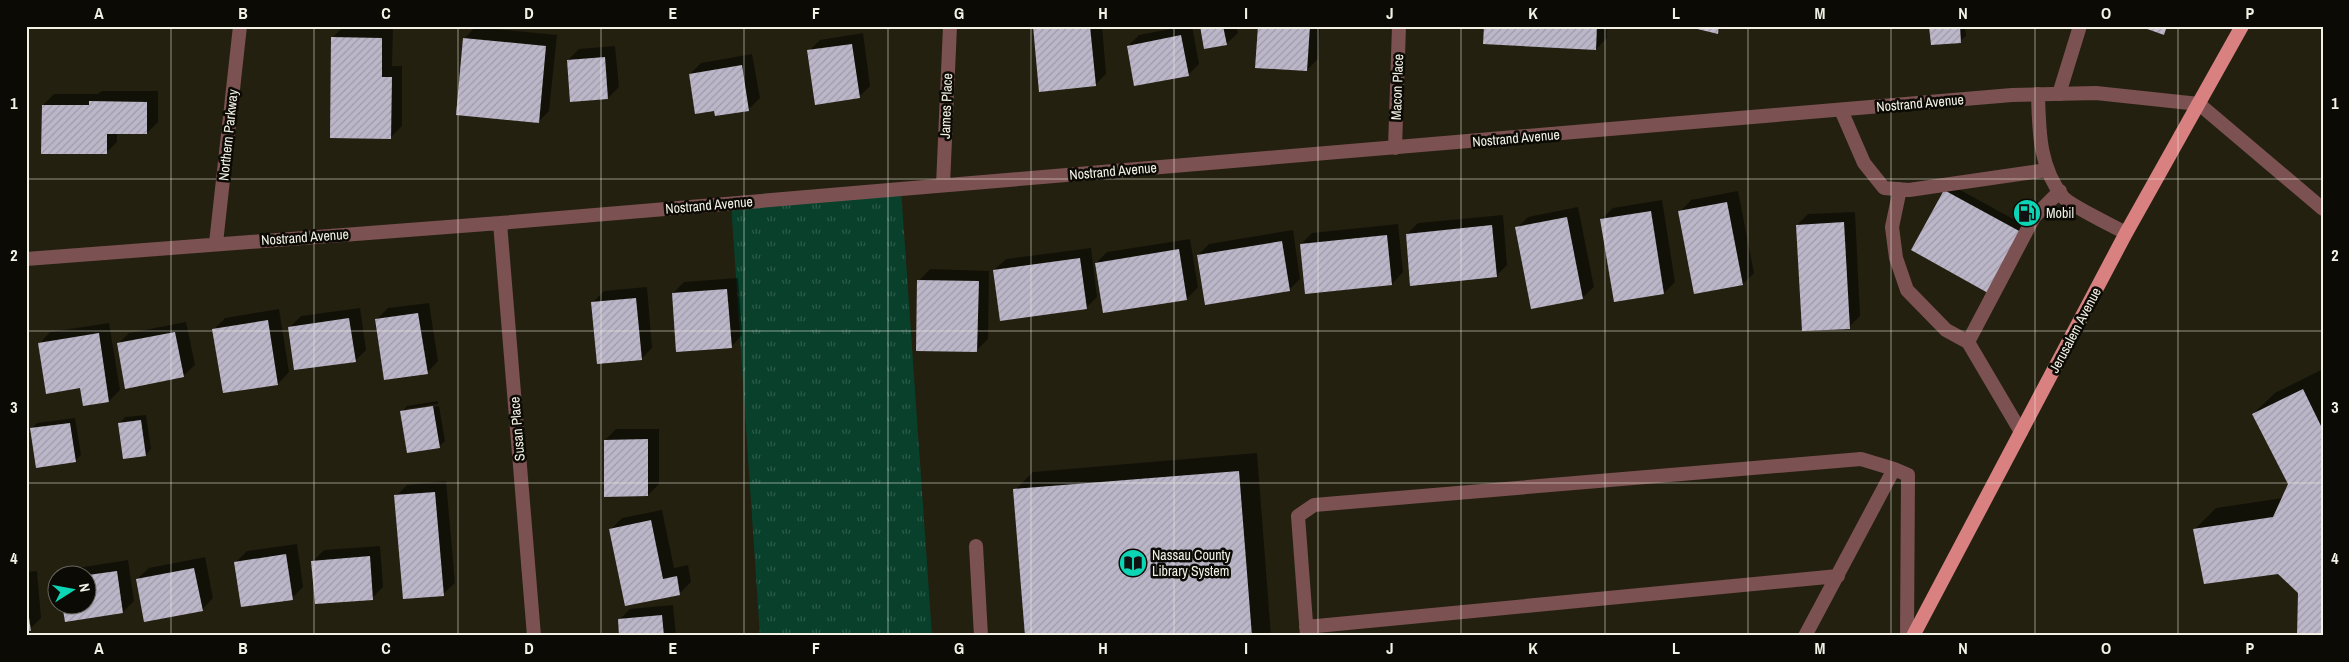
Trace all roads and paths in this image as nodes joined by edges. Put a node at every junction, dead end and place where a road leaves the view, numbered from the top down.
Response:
1 (240, 26) edge
2 (950, 26) edge
3 (1399, 26) edge
4 (2080, 26) edge
5 (2242, 26) edge
6 (2038, 94) junction
7 (2059, 94) junction
8 (2199, 104) junction
9 (1841, 110) junction
10 (1395, 148) junction
11 (2047, 170) junction
12 (943, 185) junction
13 (1900, 189) junction
14 (2060, 191) junction
15 (2323, 209) edge
16 (500, 223) junction
17 (2126, 233) junction
18 (216, 244) junction
19 (26, 259) edge
20 (1968, 342) junction
21 (2021, 432) junction
22 (1894, 470) junction
23 (976, 546) dead end
24 (1838, 576) junction
25 (1307, 631) edge
26 (534, 636) edge
27 (981, 636) edge
28 (1805, 636) edge
29 (1907, 636) edge
30 (1913, 636) edge

1 - 18 street, Northern Parkway
2 - 12 street, James Place
3 - 10 street, Macon Place
4 - 7 street
5 - 8 main road, Jerusalem Avenue
6 - 7 street, Nostrand Avenue
6 - 9 street, Nostrand Avenue
6 - 11 street
7 - 8 street, Nostrand Avenue
8 - 15 street
8 - 17 main road, Jerusalem Avenue
9 - 10 street, Nostrand Avenue
9 - 13 street
10 - 12 street, Nostrand Avenue
11 - 13 street
11 - 14 street
12 - 16 street, Nostrand Avenue
13 - 20 street
14 - 17 street
14 - 20 street
16 - 18 street, Nostrand Avenue
16 - 26 street, Susan Place
17 - 21 main road, Jerusalem Avenue
18 - 19 street, Nostrand Avenue
20 - 21 street
21 - 30 main road, Jerusalem Avenue
22 - 24 street
22 - 25 street
22 - 29 street
23 - 27 street
24 - 25 street
24 - 28 street

